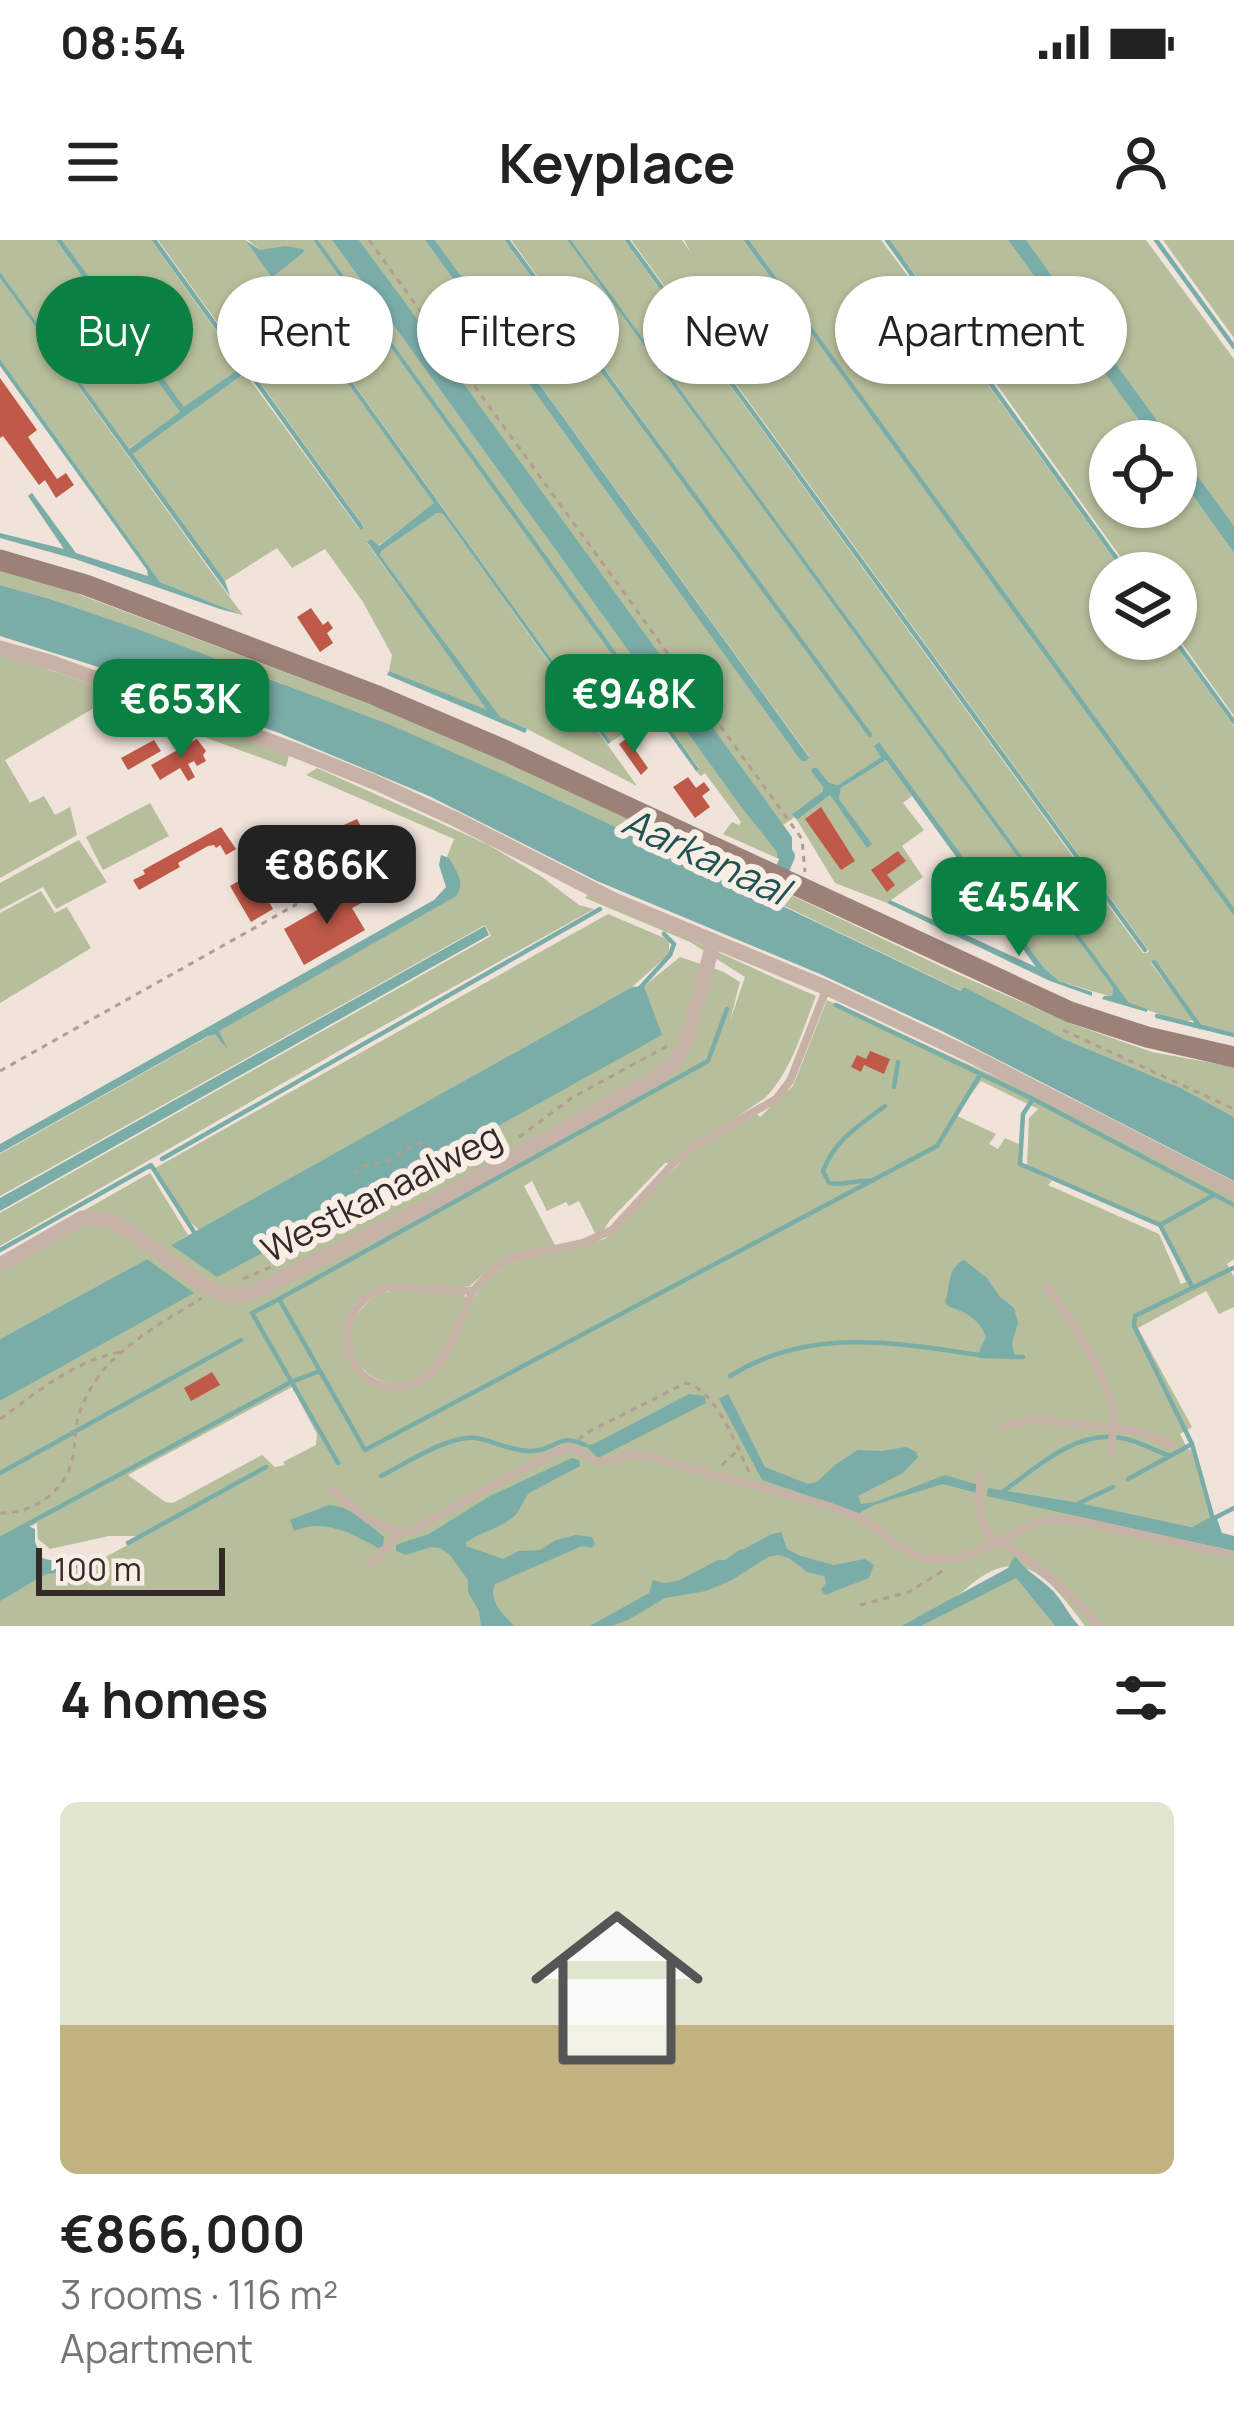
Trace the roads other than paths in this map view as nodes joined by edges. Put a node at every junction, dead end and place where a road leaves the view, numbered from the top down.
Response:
1 (0, 560) edge
2 (0, 648) edge
3 (714, 941) junction
4 (826, 988) junction
5 (1234, 1057) edge
6 (1234, 1190) edge
7 (0, 1264) edge
8 (1047, 1288) dead end
9 (473, 1291) junction
10 (1003, 1427) dead end
11 (1113, 1430) junction
12 (1173, 1445) dead end
13 (1110, 1450) dead end
14 (981, 1474) dead end
15 (333, 1490) dead end
16 (401, 1533) junction
17 (998, 1542) junction
18 (1234, 1555) edge
19 (371, 1563) dead end
20 (1098, 1626) edge

1 - 5 main road
2 - 3 street
3 - 4 street
3 - 7 street, Westkanaalweg
4 - 6 street
4 - 9 lane
8 - 11 lane
9 - 9 lane
10 - 11 lane
11 - 12 lane
11 - 13 lane
14 - 17 lane
15 - 16 lane
16 - 17 lane
16 - 19 lane
17 - 18 lane
17 - 20 lane

